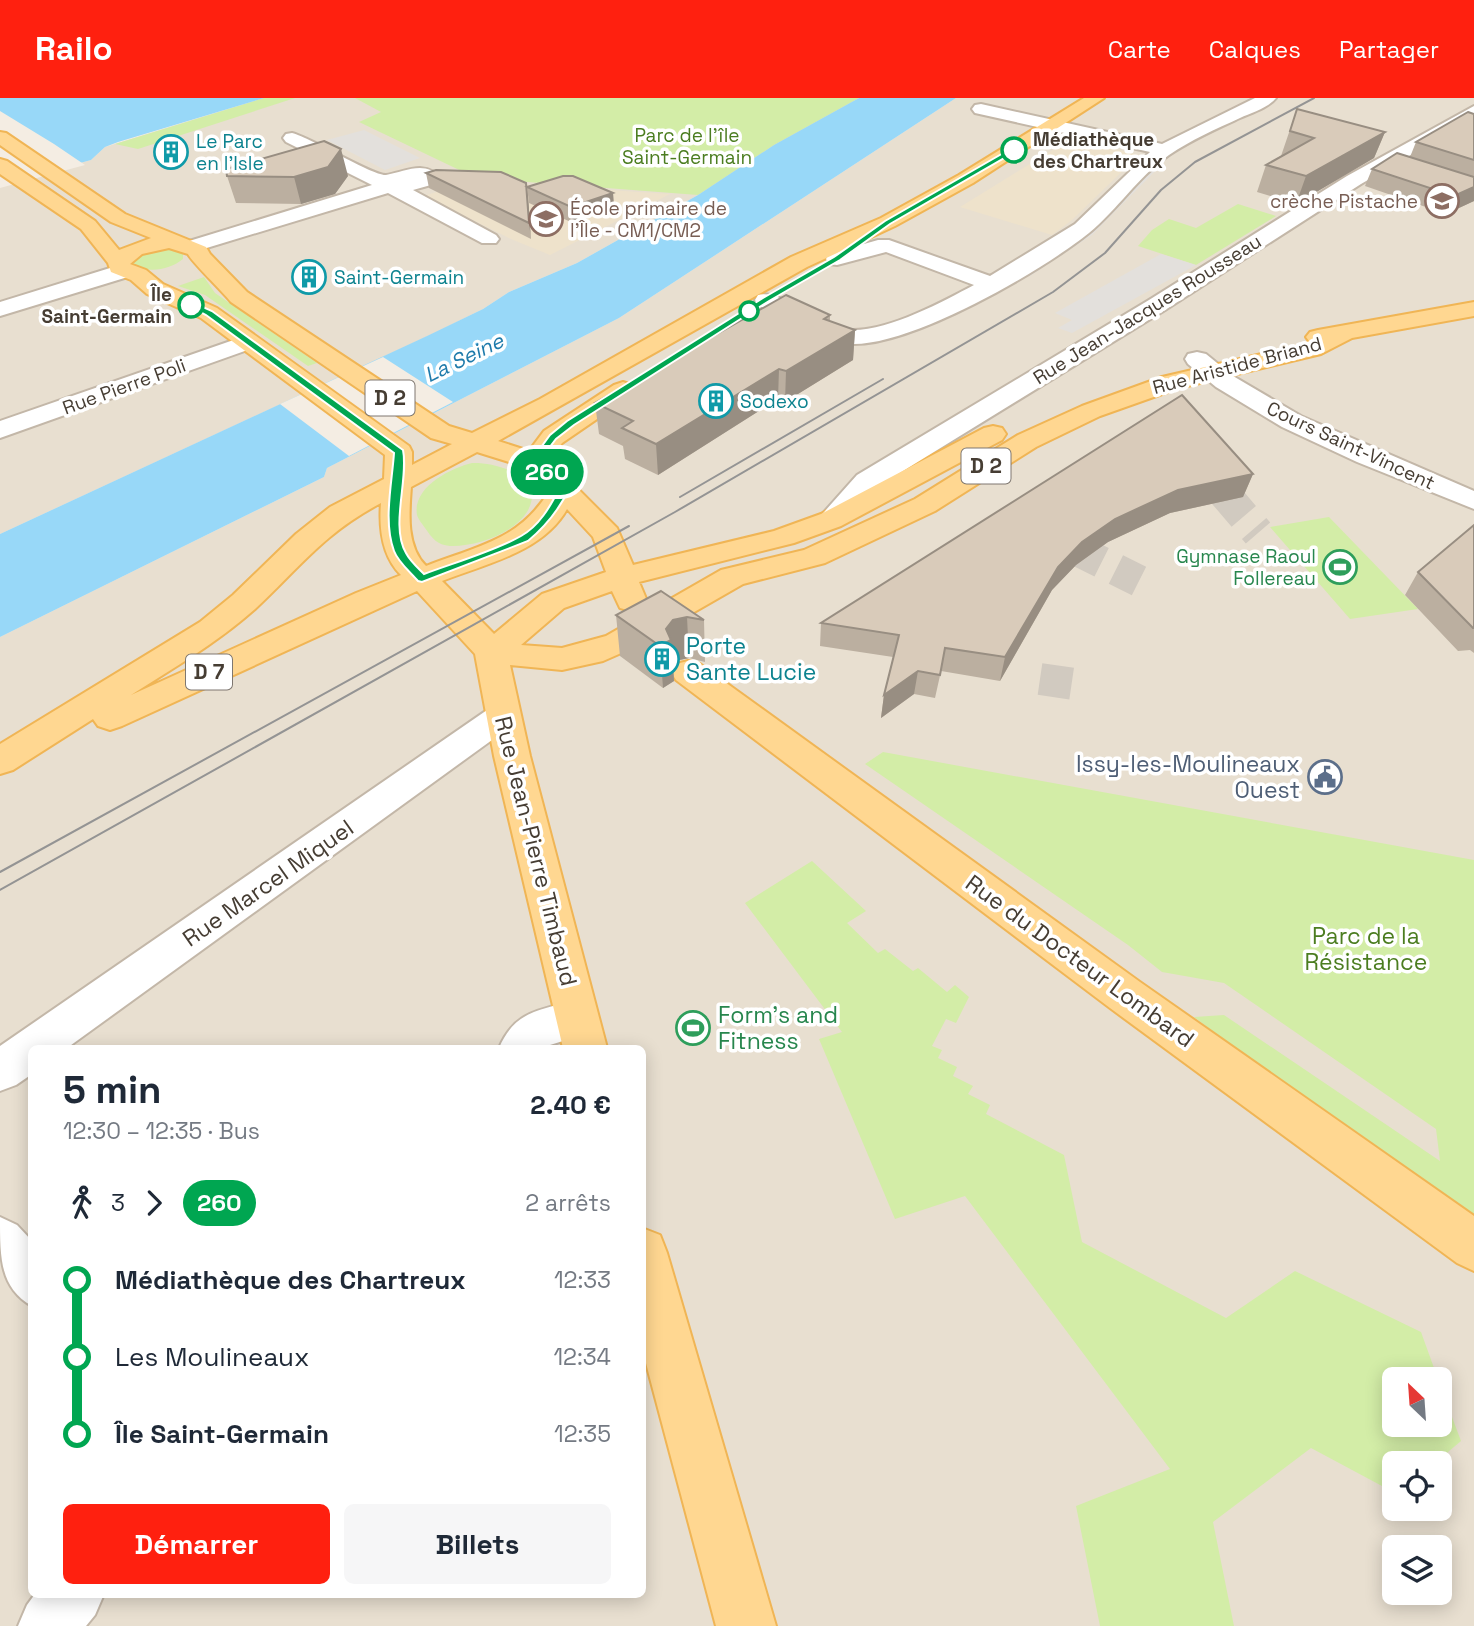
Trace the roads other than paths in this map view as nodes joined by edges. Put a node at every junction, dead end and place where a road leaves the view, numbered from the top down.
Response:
1 (1096, 98) edge
2 (1268, 98) edge
3 (981, 109) dead end
4 (1474, 111) edge
5 (1055, 125) junction
6 (0, 137) edge
7 (292, 138) dead end
8 (1164, 150) junction
9 (1389, 161) junction
10 (0, 165) edge
11 (1416, 170) edge
12 (389, 186) junction
13 (888, 222) junction
14 (489, 239) dead end
15 (185, 257) junction
16 (837, 258) junction
17 (121, 264) junction
18 (991, 284) junction
19 (766, 300) junction
20 (1474, 309) edge
21 (0, 310) edge
22 (248, 342) junction
23 (1204, 365) junction
24 (0, 430) edge
25 (476, 442) junction
26 (535, 461) junction
27 (399, 467) junction
28 (564, 489) junction
29 (1474, 501) edge
30 (831, 520) junction
31 (624, 576) junction
32 (422, 579) junction
33 (642, 635) junction
34 (491, 653) junction
35 (688, 672) edge
36 (502, 716) junction
37 (0, 761) edge
38 (0, 771) edge
39 (581, 1034) edge
40 (38, 1045) edge
41 (524, 1045) edge
42 (28, 1052) edge
43 (0, 1071) edge
44 (0, 1242) edge
45 (1474, 1246) edge
46 (646, 1267) edge
47 (28, 1277) edge
48 (71, 1598) edge
49 (48, 1626) edge
50 (746, 1626) edge

1 - 5 main road
2 - 8 street
3 - 5 street
4 - 9 street, Rue Jean-Jacques Rousseau
5 - 8 street
5 - 13 main road
6 - 15 main road, D 2
7 - 12 street
8 - 18 street
9 - 11 street
9 - 30 street, Rue Jean-Jacques Rousseau
10 - 17 main road, D 2
12 - 14 street
12 - 15 street
13 - 16 main road
13 - 25 main road
15 - 17 main road
15 - 17 main road
15 - 25 main road, D 2
16 - 18 street
16 - 19 main road
17 - 21 street
17 - 22 main road, D 2
18 - 19 street
19 - 26 main road
20 - 23 main road, Rue Aristide Briand / D 2
22 - 24 street, Rue Pierre Poli
22 - 27 main road, D 2
23 - 29 street, Cours Saint-Vincent
23 - 30 main road, Rue Aristide Briand / D 2
23 - 33 main road, Rue Aristide Briand / D 2
25 - 26 main road
25 - 27 main road
26 - 28 main road
27 - 32 main road
27 - 37 main road
28 - 31 main road
28 - 32 main road
30 - 31 main road, Rue Aristide Briand / D 2
31 - 33 main road
31 - 34 main road, Rue Aristide Briand
32 - 34 main road
32 - 38 main road, D 7
33 - 34 main road, Rue Aristide Briand
34 - 36 main road, Rue Jean-Pierre Timbaud
35 - 45 main road, Rue du Docteur Lombard
36 - 39 main road, Rue Jean-Pierre Timbaud
36 - 40 street, Rue Marcel Miquel
39 - 41 street
42 - 43 street, Rue Marcel Miquel
44 - 47 street
46 - 50 main road
48 - 49 street

